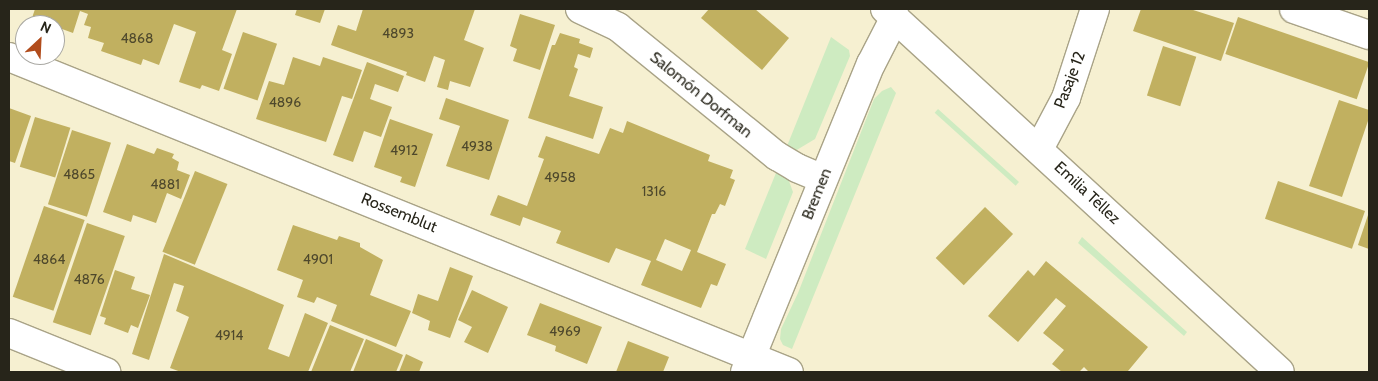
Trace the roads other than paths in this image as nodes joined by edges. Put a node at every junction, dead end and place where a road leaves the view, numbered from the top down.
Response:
1 (580, 9) edge
2 (1095, 9) edge
3 (1294, 9) edge
4 (890, 13) edge
5 (1369, 35) edge
6 (9, 57) edge
7 (1039, 149) junction
8 (823, 178) junction
9 (9, 333) edge
10 (748, 364) edge
11 (1282, 370) edge
12 (106, 372) edge
13 (789, 372) edge

1 - 8 street, Salomón Dorfman
2 - 7 street, Pasaje 12
3 - 5 street
4 - 7 street, Emilia Téllez
4 - 8 street, Bremen
6 - 10 street, Rossemblut
7 - 11 street, Emilia Téllez
8 - 10 street, Bremen
9 - 12 street
10 - 13 street, Rossemblut

